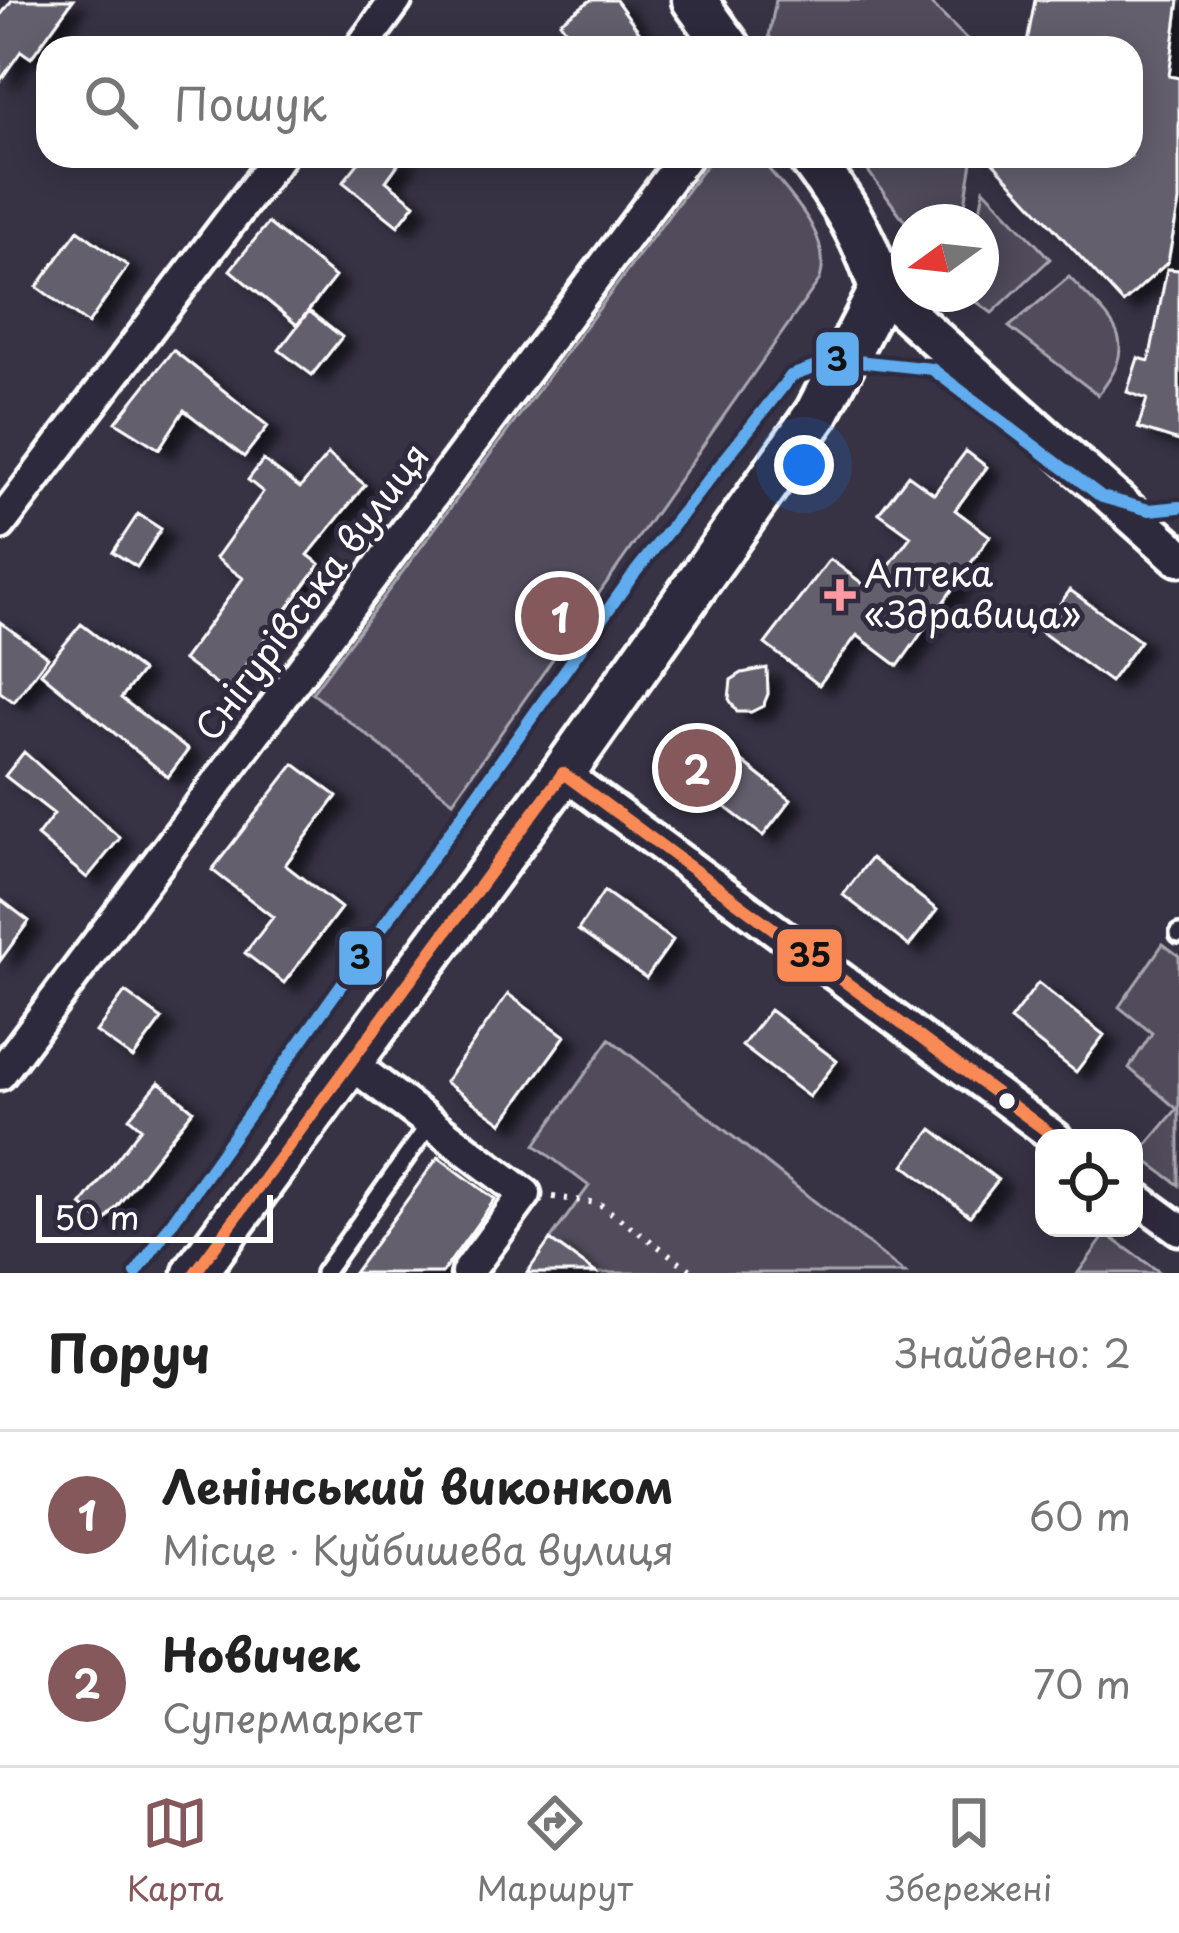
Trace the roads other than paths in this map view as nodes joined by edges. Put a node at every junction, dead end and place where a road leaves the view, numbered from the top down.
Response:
1 (694, 0) edge
2 (384, 4) edge
3 (367, 36) edge
4 (720, 36) edge
5 (270, 168) edge
6 (677, 168) edge
7 (818, 168) edge
8 (881, 290) junction
9 (0, 524) edge
10 (1175, 542) edge
11 (563, 773) junction
12 (349, 1062) junction
13 (0, 1074) edge
14 (431, 1122) junction
15 (1044, 1129) edge
16 (1143, 1203) edge
17 (1179, 1229) edge
18 (195, 1273) edge
19 (324, 1273) edge
20 (467, 1273) edge

1 - 4 main road
2 - 3 street
5 - 9 street
6 - 13 street, Снігурівська вулиця
7 - 8 main road
8 - 10 street
8 - 11 main road
11 - 12 main road
11 - 15 street
12 - 14 street
12 - 18 main road
14 - 19 lane
14 - 20 street
16 - 17 street

